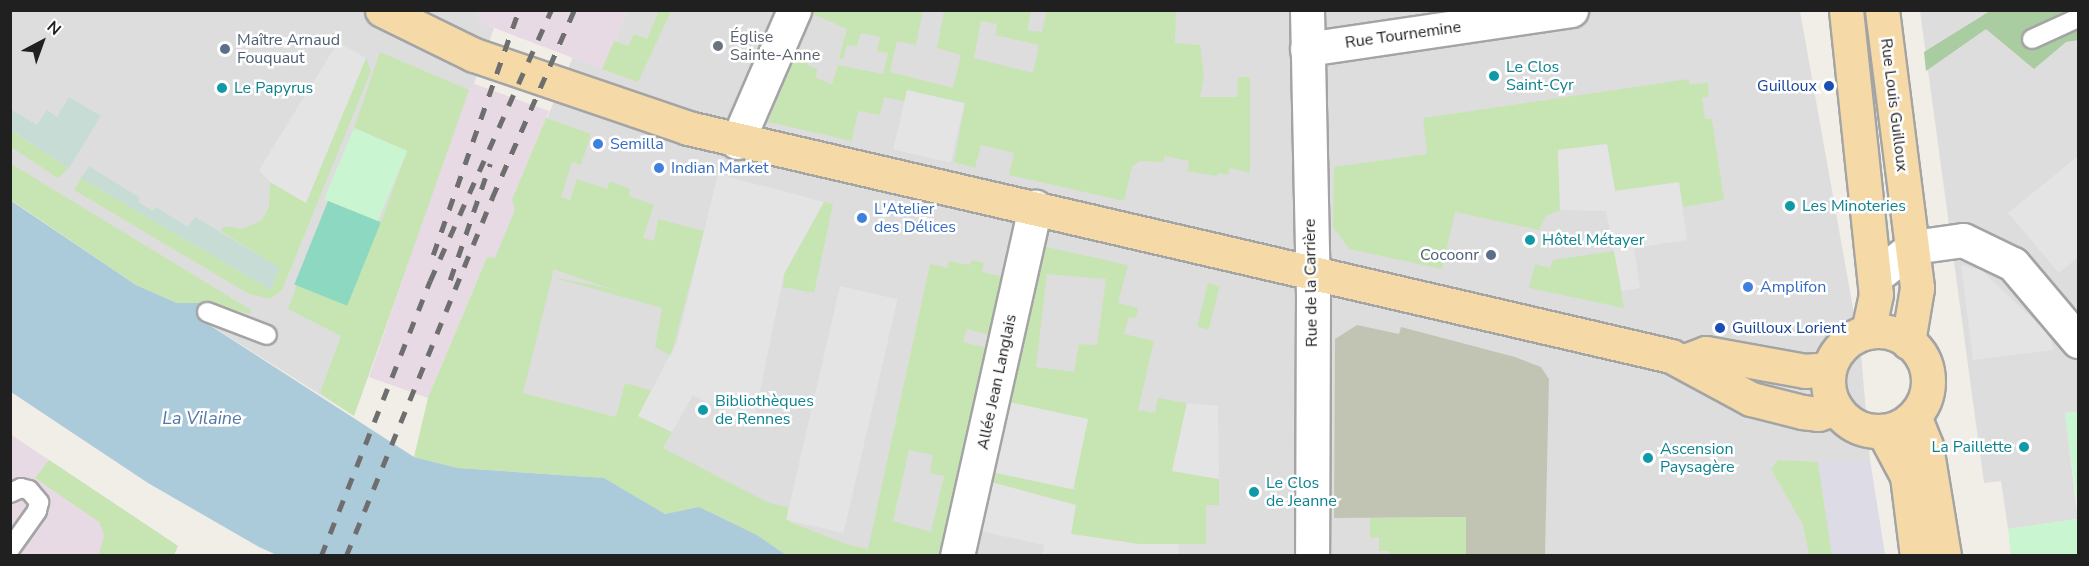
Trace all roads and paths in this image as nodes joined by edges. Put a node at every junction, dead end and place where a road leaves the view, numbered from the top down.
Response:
1 (382, 10) edge
2 (794, 10) edge
3 (1307, 10) edge
4 (1571, 10) edge
5 (1846, 10) edge
6 (1866, 10) edge
7 (1882, 10) edge
8 (2079, 18) edge
9 (2032, 39) dead end
10 (1306, 50) junction
11 (1892, 83) junction
12 (737, 142) junction
13 (1035, 207) junction
14 (1913, 247) junction
15 (1312, 273) junction
16 (1875, 277) junction
17 (207, 312) dead end
18 (1868, 332) junction
19 (267, 335) dead end
20 (2079, 341) edge
21 (1908, 342) junction
22 (1685, 360) junction
23 (1829, 369) junction
24 (1836, 408) junction
25 (1914, 416) junction
26 (1883, 431) junction
27 (10, 493) edge
28 (10, 549) edge
29 (957, 555) edge
30 (1312, 555) edge
31 (1917, 555) edge
32 (1944, 555) edge

1 - 12 main road
2 - 12 street
3 - 10 street, Rue de la Carrière
4 - 10 street, Rue Tournemine
5 - 16 main road
6 - 11 street
7 - 11 main road, Rue Louis Guilloux
8 - 9 lane
10 - 15 street, Rue de la Carrière
11 - 14 main road, Rue Louis Guilloux
12 - 13 main road
13 - 15 main road
13 - 29 street, Allée Jean Langlais
14 - 16 street
14 - 20 street
14 - 21 main road, Rue Louis Guilloux
15 - 22 main road
15 - 30 street, Rue de la Carrière
16 - 18 main road
17 - 19 lane
18 - 21 main road
18 - 23 main road
21 - 25 main road
22 - 23 main road
22 - 24 main road
23 - 24 main road
24 - 26 main road
25 - 26 main road
25 - 32 main road
26 - 31 main road
27 - 28 lane

